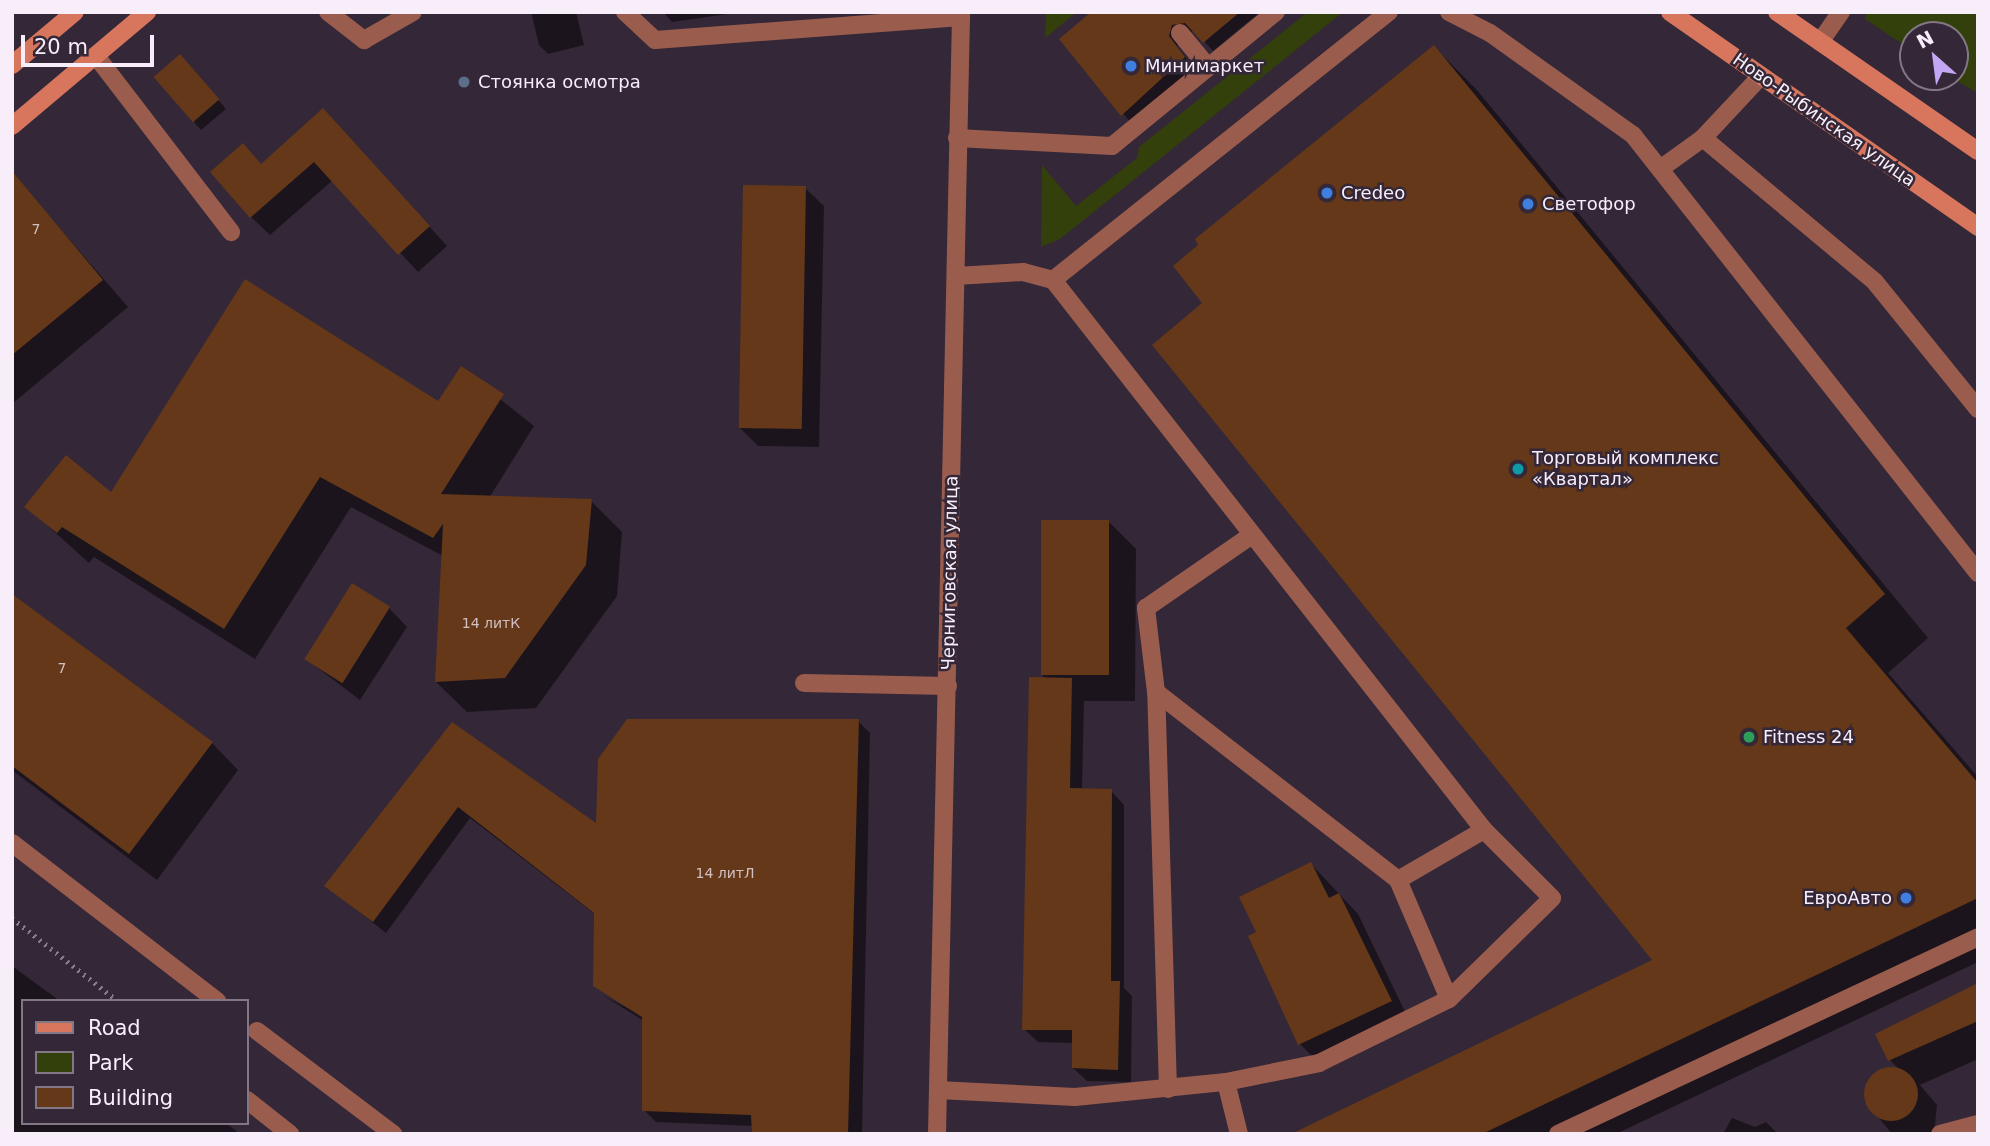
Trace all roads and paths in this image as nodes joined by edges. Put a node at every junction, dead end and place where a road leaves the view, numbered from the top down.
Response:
1 (75, 12) edge
2 (147, 12) edge
3 (328, 12) edge
4 (413, 12) edge
5 (625, 12) edge
6 (1276, 12) edge
7 (1389, 12) edge
8 (1449, 12) edge
9 (1671, 12) edge
10 (1777, 12) edge
11 (1841, 12) edge
12 (961, 15) edge
13 (1180, 33) dead end
14 (1820, 42) junction
15 (96, 56) junction
16 (12, 65) edge
17 (1208, 67) junction
18 (1761, 76) junction
19 (12, 126) edge
20 (957, 138) junction
21 (1703, 138) junction
22 (1978, 151) edge
23 (1660, 169) junction
24 (1978, 227) edge
25 (231, 232) dead end
26 (956, 276) junction
27 (1054, 280) junction
28 (1978, 409) edge
29 (1252, 535) junction
30 (1978, 573) edge
31 (804, 683) dead end
32 (948, 685) junction
33 (1156, 692) junction
34 (1484, 830) junction
35 (12, 843) edge
36 (1398, 880) junction
37 (12, 918) edge
38 (1978, 937) edge
39 (115, 999) edge
40 (215, 999) edge
41 (1449, 999) junction
42 (252, 1027) edge
43 (1226, 1082) junction
44 (1168, 1089) junction
45 (938, 1090) junction
46 (248, 1101) edge
47 (1978, 1124) edge
48 (290, 1134) edge
49 (393, 1134) edge
50 (937, 1134) edge
51 (1239, 1134) edge
52 (1558, 1134) edge
53 (1940, 1134) edge

1 - 16 main road
2 - 15 main road
3 - 4 street
5 - 12 street
6 - 17 street
7 - 27 street
8 - 23 street
9 - 18 main road, Ново-Рыбинская улица
10 - 14 main road
11 - 14 street
12 - 20 street, Черниговская улица
13 - 17 street
14 - 22 main road
15 - 19 main road
15 - 25 street
17 - 20 street
18 - 21 street
18 - 24 main road, Ново-Рыбинская улица
20 - 26 street, Черниговская улица
21 - 23 street
21 - 28 street
23 - 30 street
26 - 27 street
26 - 32 street, Черниговская улица
27 - 29 street
29 - 33 street
29 - 34 street
31 - 32 street
32 - 45 street, Черниговская улица
33 - 36 street
33 - 44 street
34 - 36 street
34 - 41 street
35 - 40 street
36 - 41 street
37 - 39 path
38 - 52 street
41 - 43 street
42 - 49 street
43 - 44 street
43 - 51 street
44 - 45 street
45 - 50 street, Черниговская улица
46 - 48 street
47 - 53 street

